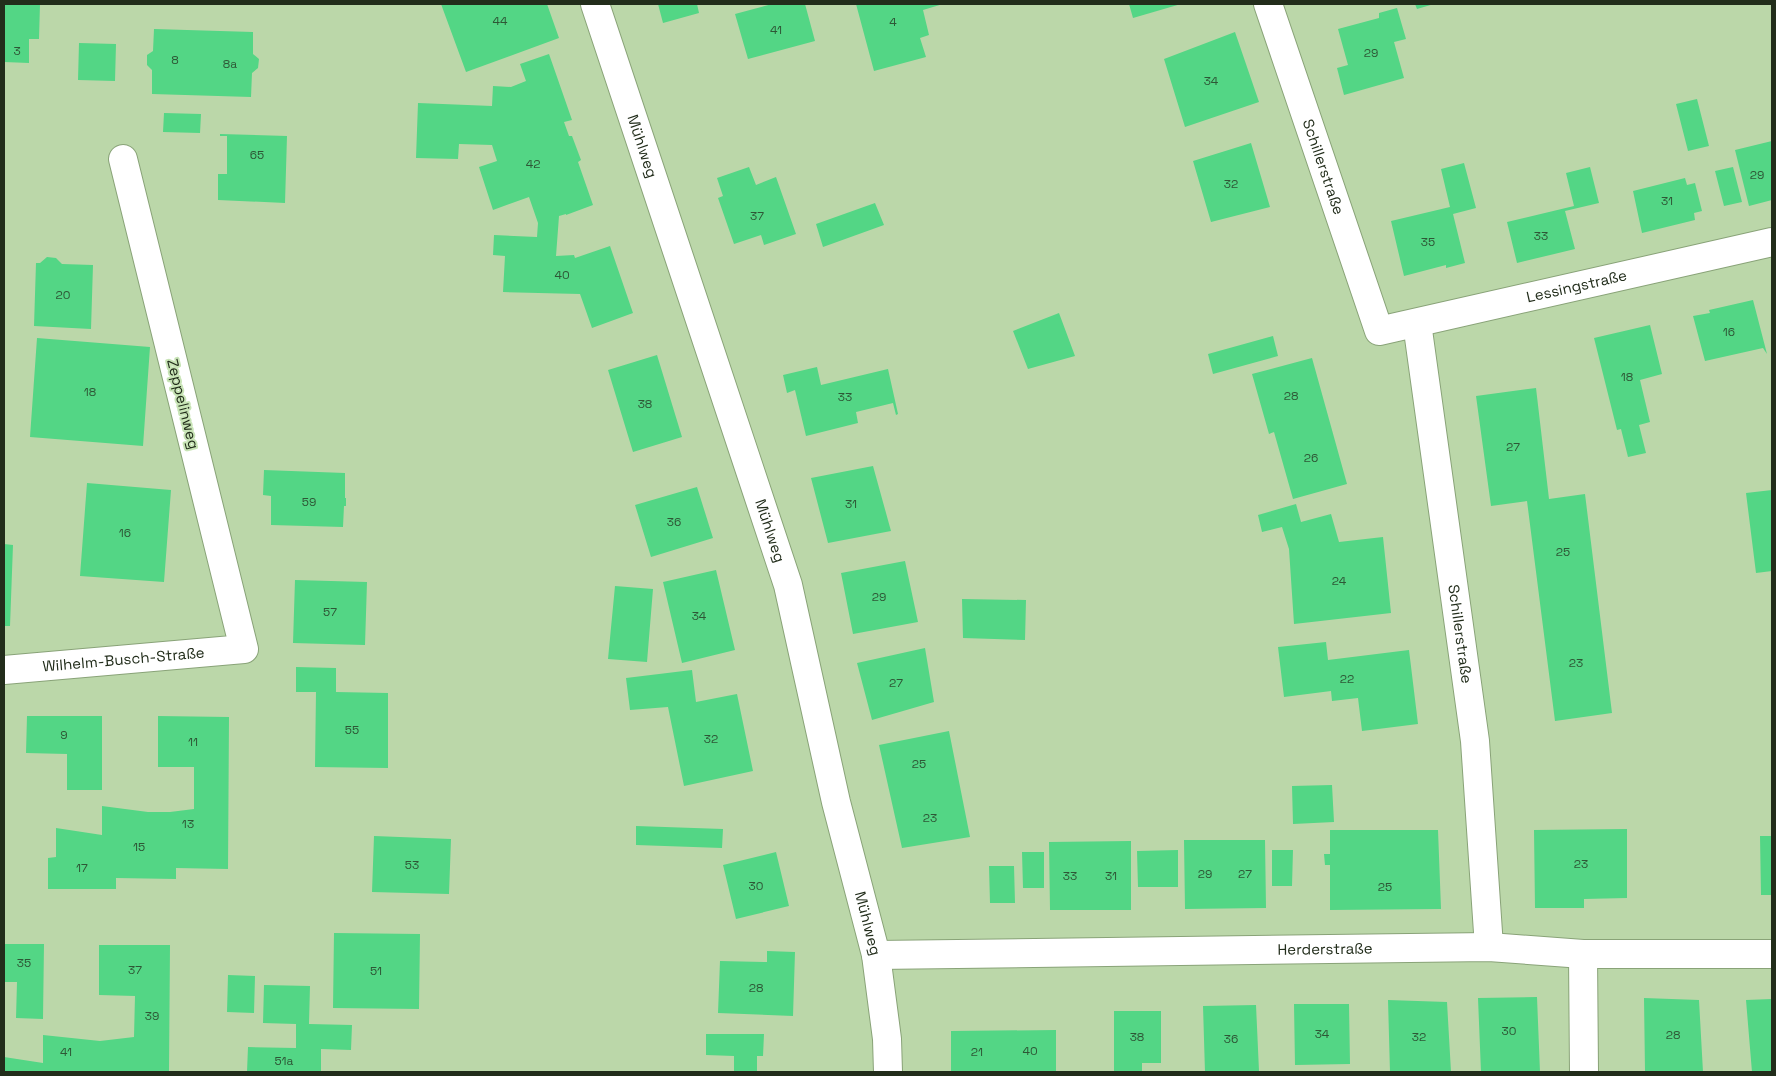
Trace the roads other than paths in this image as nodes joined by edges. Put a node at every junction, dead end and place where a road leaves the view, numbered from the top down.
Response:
1 (595, 4) edge
2 (1268, 4) edge
3 (122, 159) dead end
4 (1772, 242) edge
5 (1417, 323) junction
6 (1379, 331) joint
7 (244, 650) joint
8 (4, 670) edge
9 (1489, 946) junction
10 (1583, 954) junction
11 (1772, 954) edge
12 (876, 955) junction
13 (888, 1072) edge
14 (1584, 1072) edge

1 - 12 street, Mühlweg
2 - 6 street, Schillerstraße
3 - 7 street, Zeppelinweg
4 - 5 street, Lessingstraße
5 - 6 street, Lessingstraße
5 - 9 street, Schillerstraße
7 - 8 street, Wilhelm-Busch-Straße
9 - 10 street, Herderstraße
9 - 12 street, Herderstraße
10 - 11 street, Herderstraße
10 - 14 street
12 - 13 street, Mühlweg

